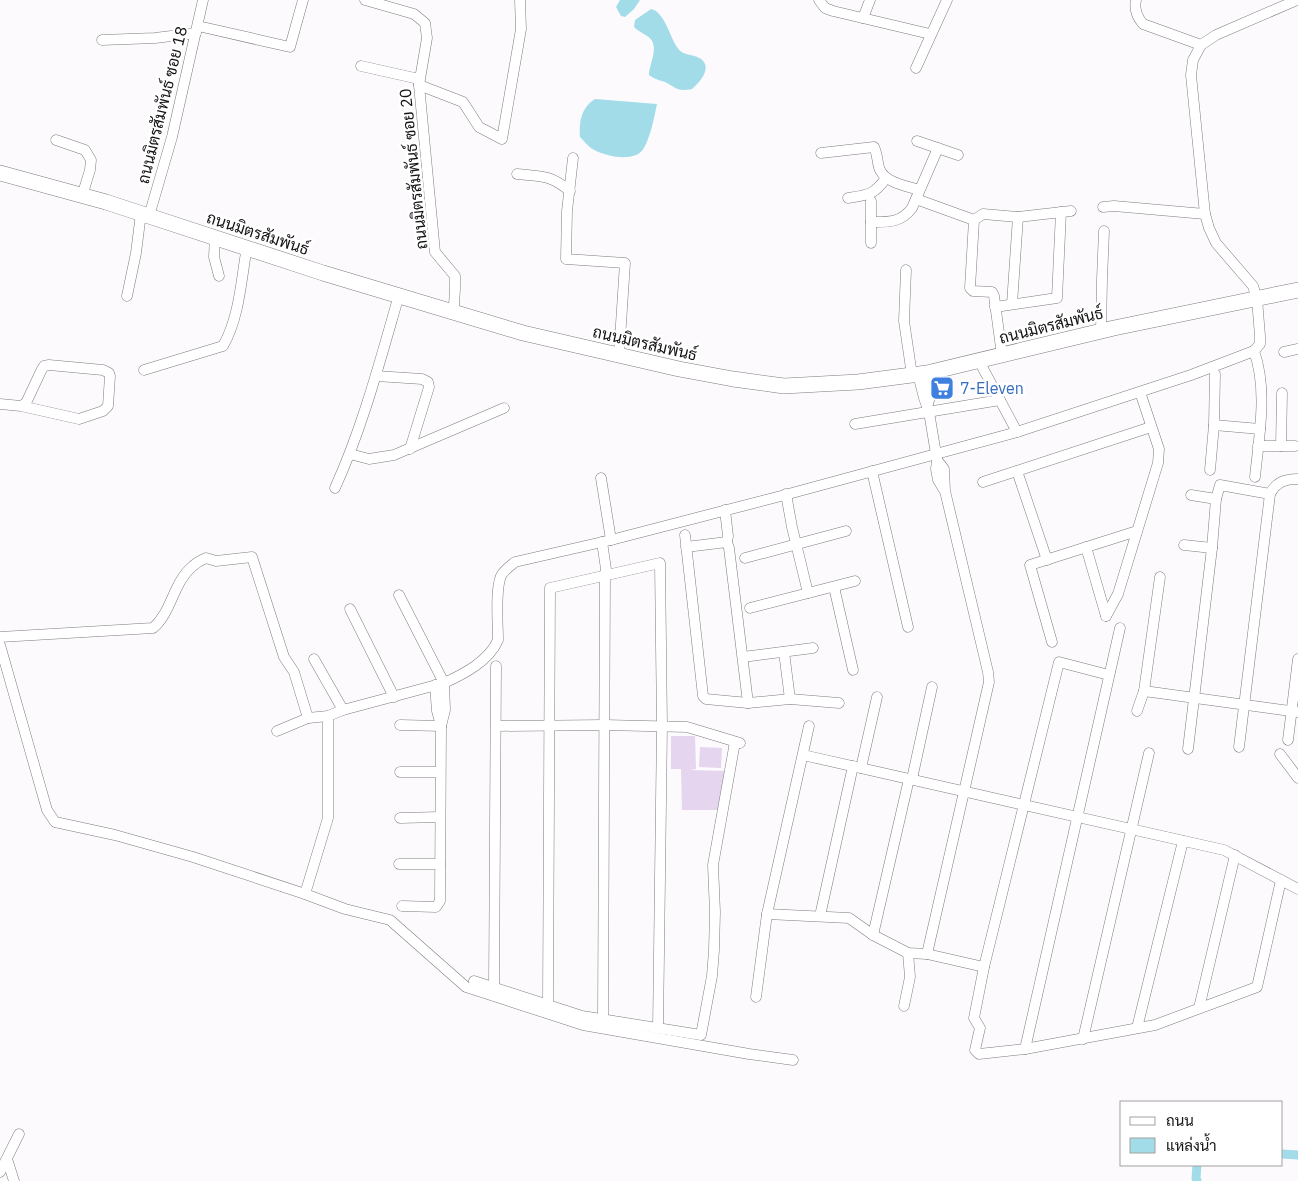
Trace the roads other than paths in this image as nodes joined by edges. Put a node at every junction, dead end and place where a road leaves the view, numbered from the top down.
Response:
1 (203, 0) edge
2 (303, 0) edge
3 (365, 0) edge
4 (520, 0) edge
5 (819, 0) edge
6 (870, 0) edge
7 (947, 0) edge
8 (1136, 0) edge
9 (1290, 1) edge
10 (863, 18) junction
11 (197, 29) junction
12 (930, 34) junction
13 (102, 40) dead end
14 (1201, 45) junction
15 (361, 66) dead end
16 (916, 68) dead end
17 (419, 82) junction
18 (56, 140) dead end
19 (917, 141) dead end
20 (938, 148) junction
21 (821, 153) dead end
22 (958, 155) dead end
23 (573, 158) dead end
24 (0, 172) edge
25 (518, 174) dead end
26 (886, 178) junction
27 (570, 191) junction
28 (917, 195) junction
29 (82, 196) junction
30 (848, 198) dead end
31 (871, 201) dead end
32 (1103, 207) dead end
33 (1205, 214) junction
34 (145, 215) junction
35 (1018, 217) junction
36 (974, 220) junction
37 (871, 222) junction
38 (1104, 231) dead end
39 (215, 236) junction
40 (872, 243) dead end
41 (247, 246) junction
42 (906, 270) dead end
43 (218, 276) dead end
44 (1298, 290) edge
45 (399, 295) junction
46 (127, 296) dead end
47 (1257, 299) junction
48 (1012, 304) junction
49 (995, 308) junction
50 (451, 311) junction
51 (1101, 331) junction
52 (1298, 349) edge
53 (1254, 351) junction
54 (1284, 352) dead end
55 (618, 354) junction
56 (1002, 355) junction
57 (979, 361) junction
58 (144, 370) dead end
59 (919, 374) junction
60 (1215, 374) dead end
61 (376, 376) junction
62 (1140, 392) junction
63 (1282, 394) dead end
64 (1000, 400) junction
65 (0, 404) edge
66 (21, 406) junction
67 (504, 408) dead end
68 (929, 409) junction
69 (855, 424) dead end
70 (1214, 425) junction
71 (1151, 427) junction
72 (1260, 429) junction
73 (1017, 432) junction
74 (1258, 446) junction
75 (1281, 446) junction
76 (1295, 446) dead end
77 (410, 449) junction
78 (350, 454) junction
79 (937, 458) junction
80 (1210, 470) dead end
81 (872, 471) junction
82 (1017, 471) junction
83 (1255, 477) dead end
84 (601, 478) dead end
85 (1298, 479) edge
86 (983, 482) dead end
87 (335, 488) dead end
88 (1270, 494) junction
89 (784, 495) junction
90 (1192, 495) dead end
91 (1216, 499) junction
92 (723, 511) junction
93 (846, 531) dead end
94 (1137, 531) junction
95 (685, 535) dead end
96 (603, 541) junction
97 (727, 542) junction
98 (796, 544) junction
99 (1184, 545) dead end
100 (1086, 547) junction
101 (686, 548) junction
102 (1212, 548) junction
103 (745, 558) dead end
104 (1047, 560) junction
105 (605, 575) junction
106 (1160, 577) dead end
107 (855, 581) dead end
108 (834, 586) junction
109 (808, 593) junction
110 (399, 595) dead end
111 (750, 608) dead end
112 (350, 609) dead end
113 (908, 627) dead end
114 (1120, 628) dead end
115 (0, 637) edge
116 (1052, 642) dead end
117 (0, 645) edge
118 (813, 648) dead end
119 (784, 652) junction
120 (743, 657) junction
121 (314, 659) dead end
122 (1298, 659) edge
123 (496, 666) dead end
124 (853, 670) dead end
125 (1109, 675) junction
126 (440, 684) junction
127 (932, 687) dead end
128 (1144, 692) junction
129 (394, 697) junction
130 (877, 697) dead end
131 (1194, 698) junction
132 (790, 699) junction
133 (748, 703) junction
134 (839, 703) dead end
135 (1243, 704) junction
136 (343, 710) junction
137 (1137, 711) dead end
138 (1295, 711) edge
139 (328, 716) junction
140 (308, 718) junction
141 (400, 725) dead end
142 (604, 725) junction
143 (441, 726) junction
144 (496, 726) junction
145 (549, 726) junction
146 (662, 726) junction
147 (809, 726) dead end
148 (277, 731) dead end
149 (1288, 740) dead end
150 (1239, 747) dead end
151 (1188, 750) dead end
152 (1149, 753) dead end
153 (1280, 754) dead end
154 (804, 755) junction
155 (857, 767) junction
156 (400, 772) dead end
157 (440, 772) junction
158 (1298, 778) edge
159 (910, 779) junction
160 (966, 792) junction
161 (1023, 804) junction
162 (1078, 817) junction
163 (400, 818) dead end
164 (440, 818) junction
165 (1130, 829) junction
166 (1183, 841) junction
167 (1235, 855) junction
168 (399, 864) dead end
169 (440, 864) junction
170 (1281, 880) junction
171 (1298, 890) edge
172 (305, 894) junction
173 (402, 906) dead end
174 (767, 914) junction
175 (820, 916) junction
176 (873, 935) junction
177 (908, 953) junction
178 (927, 954) junction
179 (984, 967) junction
180 (474, 981) dead end
181 (494, 987) junction
182 (756, 997) dead end
183 (548, 1005) junction
184 (904, 1006) dead end
185 (1199, 1008) junction
186 (603, 1020) junction
187 (1137, 1028) junction
188 (658, 1029) junction
189 (1083, 1039) junction
190 (1025, 1049) junction
191 (793, 1060) dead end
192 (19, 1134) dead end
193 (7, 1159) junction
194 (0, 1172) edge
195 (14, 1181) edge

1 - 11 street, ถนนมิตรสัมพันธ์ ซอย 18
2 - 11 street
3 - 17 street, ถนนมิตรสัมพันธ์ ซอย 20
4 - 17 street
5 - 10 street
6 - 10 street
7 - 12 street
8 - 14 street
9 - 14 street
10 - 12 street
11 - 13 street
11 - 34 street, ถนนมิตรสัมพันธ์ ซอย 18
12 - 16 street
14 - 33 street
15 - 17 street
17 - 50 street, ถนนมิตรสัมพันธ์ ซอย 20
18 - 29 street
19 - 20 street
20 - 22 street
20 - 28 street
21 - 26 street
23 - 27 street
24 - 29 street, ถนนมิตรสัมพันธ์
25 - 27 street
26 - 28 street
26 - 30 street
27 - 55 street
28 - 36 street
28 - 37 street
29 - 34 street, ถนนมิตรสัมพันธ์
31 - 37 street
32 - 33 street
33 - 47 street
34 - 39 street, ถนนมิตรสัมพันธ์
34 - 46 street, ถนนมิตรสัมพันธ์ ซอย 18
35 - 36 street
35 - 48 street
35 - 48 street
36 - 49 street
37 - 40 street
38 - 51 street
39 - 41 street, ถนนมิตรสัมพันธ์
39 - 43 street
41 - 45 street, ถนนมิตรสัมพันธ์
41 - 58 street
42 - 59 street
44 - 47 street, ถนนมิตรสัมพันธ์
45 - 50 street, ถนนมิตรสัมพันธ์
45 - 61 street
47 - 51 street, ถนนมิตรสัมพันธ์
47 - 53 street
48 - 49 street
49 - 56 street
50 - 55 street, ถนนมิตรสัมพันธ์
51 - 56 street, ถนนมิตรสัมพันธ์
52 - 54 street
53 - 62 street
53 - 72 street
55 - 59 street, ถนนมิตรสัมพันธ์
56 - 57 street, ถนนมิตรสัมพันธ์
57 - 59 street, ถนนมิตรสัมพันธ์
57 - 64 street
59 - 68 street
60 - 70 street
61 - 77 street
61 - 78 street
62 - 71 street
62 - 73 street
63 - 75 street
64 - 68 street
64 - 73 street
65 - 66 street
66 - 66 street
67 - 77 street
68 - 69 street
68 - 79 street
70 - 72 street
70 - 80 street
71 - 82 street
71 - 94 street
72 - 74 street
73 - 79 street
74 - 75 street
74 - 83 street
75 - 76 street
77 - 78 street
78 - 87 street
79 - 81 street
79 - 160 street
81 - 89 street
81 - 113 street
82 - 86 street
82 - 104 street
84 - 96 street
85 - 88 street
88 - 91 street
88 - 135 street
89 - 92 street
89 - 98 street
90 - 91 street
91 - 102 street
92 - 96 street
92 - 97 street
93 - 98 street
94 - 100 street
94 - 100 street
95 - 101 street
96 - 105 street
96 - 126 street
97 - 101 street
97 - 120 street
98 - 103 street
98 - 109 street
99 - 102 street
100 - 104 street
101 - 133 street
102 - 131 street
104 - 116 street
105 - 142 street
105 - 145 street
105 - 146 street
106 - 128 street
107 - 108 street
108 - 109 street
108 - 124 street
109 - 111 street
110 - 126 street
112 - 129 street
114 - 125 street
115 - 140 street
117 - 172 street
118 - 119 street
119 - 120 street
119 - 132 street
120 - 133 street
121 - 136 street
122 - 138 street
123 - 144 street
125 - 161 street
125 - 162 street
126 - 129 street
126 - 143 street
127 - 159 street
128 - 131 street
128 - 137 street
129 - 136 street
130 - 155 street
131 - 135 street
131 - 151 street
132 - 133 street
132 - 134 street
135 - 138 street
135 - 150 street
136 - 139 street
138 - 149 street
139 - 140 street
139 - 172 street
140 - 148 street
141 - 143 street
142 - 145 street
142 - 146 street
142 - 186 street
143 - 157 street
144 - 145 street
144 - 181 street
145 - 183 street
146 - 188 street
146 - 188 street
147 - 154 street
152 - 165 street
153 - 158 street
154 - 155 street
154 - 174 street
155 - 159 street
155 - 175 street
156 - 157 street
157 - 164 street
159 - 160 street
159 - 176 street
160 - 161 street
160 - 178 street
161 - 162 street
161 - 179 street
162 - 165 street
162 - 190 street
163 - 164 street
164 - 169 street
165 - 166 street
165 - 189 street
166 - 167 street
166 - 187 street
167 - 170 street
167 - 185 street
168 - 169 street
169 - 173 street
170 - 171 street
170 - 185 street
172 - 191 street
174 - 175 street
174 - 182 street
175 - 176 street
176 - 177 street
177 - 178 street
177 - 184 street
178 - 179 street
179 - 190 street
180 - 181 street
181 - 183 street
183 - 186 street
185 - 187 street
186 - 188 street
187 - 189 street
189 - 190 street
192 - 193 street
193 - 194 street
193 - 195 street

